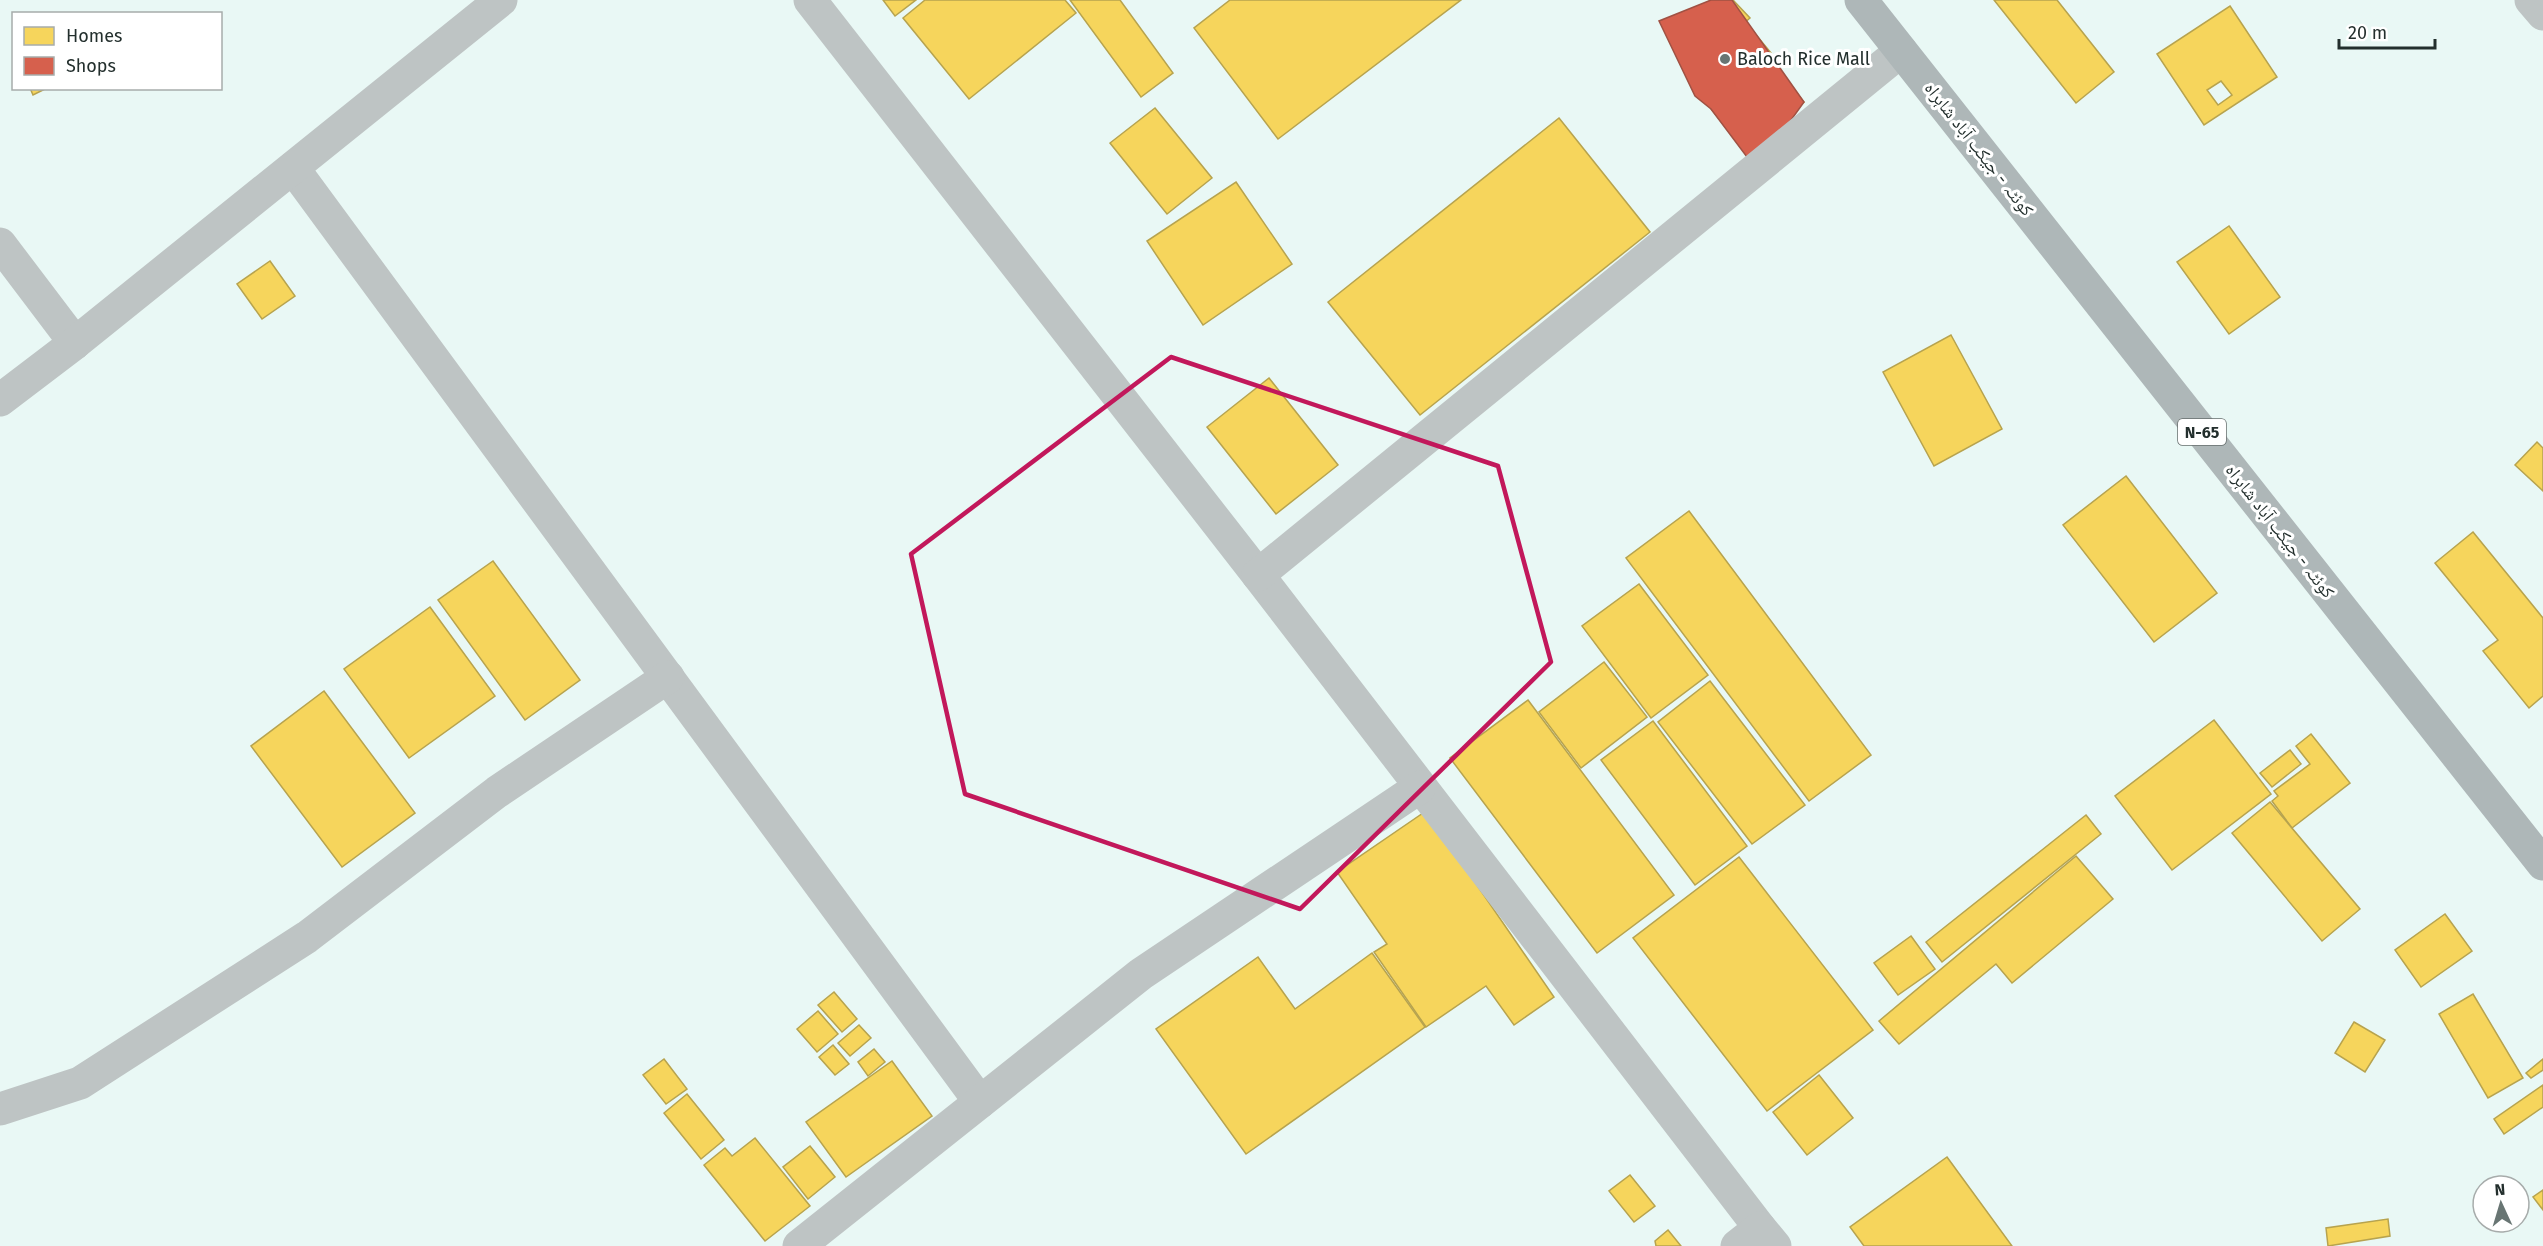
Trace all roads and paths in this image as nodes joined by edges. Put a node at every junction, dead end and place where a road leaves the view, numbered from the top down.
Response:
1 (501, 0) edge
2 (810, 0) edge
3 (1861, 0) edge
4 (2531, 0) edge
5 (2543, 14) edge
6 (1901, 51) junction
7 (293, 168) junction
8 (0, 244) edge
9 (75, 343) junction
10 (0, 400) edge
11 (1258, 574) junction
12 (668, 677) junction
13 (1420, 787) junction
14 (2543, 864) edge
15 (980, 1102) junction
16 (0, 1109) edge
17 (1757, 1240) edge
18 (799, 1246) edge

1 - 7 street
2 - 11 street
3 - 6 highway, کوئٹہ - جیکب آباد شاہراہ / N-65
4 - 5 street
6 - 11 street
6 - 14 highway, کوئٹہ - جیکب آباد شاہراہ / N-65
7 - 9 street
7 - 12 street
8 - 9 street
9 - 10 street
11 - 13 street
12 - 15 street
12 - 16 street
13 - 15 street
13 - 17 street
15 - 18 street

